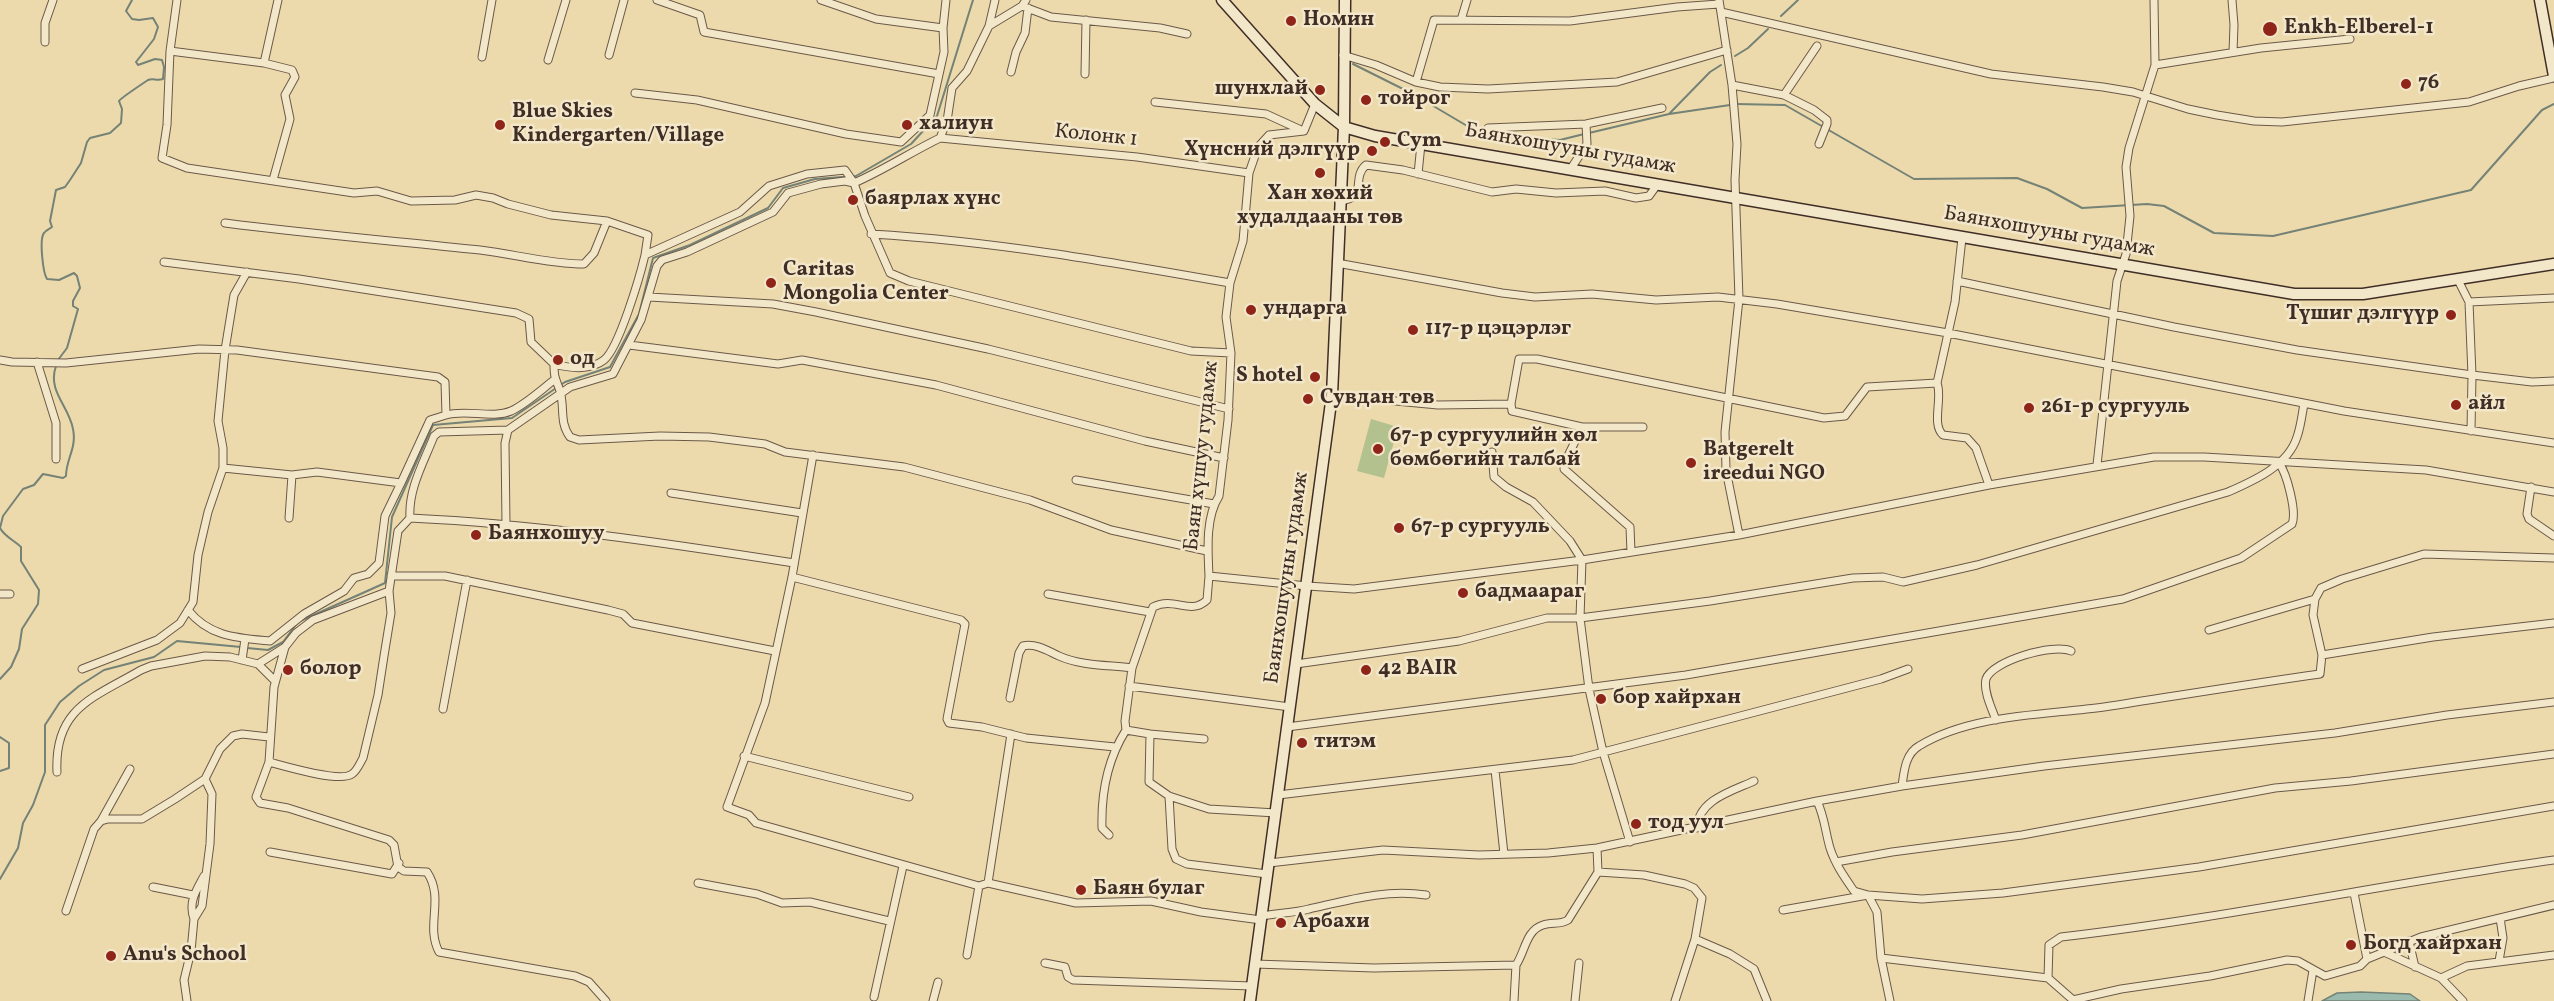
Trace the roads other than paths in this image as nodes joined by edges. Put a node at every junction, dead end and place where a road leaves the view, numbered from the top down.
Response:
1 (53, 0) edge
2 (177, 0) edge
3 (278, 0) edge
4 (492, 0) edge
5 (566, 0) edge
6 (624, 0) edge
7 (657, 0) edge
8 (821, 0) edge
9 (946, 0) edge
10 (995, 0) edge
11 (1222, 0) edge
12 (1345, 0) edge
13 (1467, 0) edge
14 (2154, 0) edge
15 (2232, 0) edge
16 (2540, 0) edge
17 (1026, 4) edge
18 (1720, 6) edge
19 (1086, 20) junction
20 (1461, 20) junction
21 (989, 26) junction
22 (943, 28) junction
23 (1187, 34) dead end
24 (2350, 39) dead end
25 (45, 42) dead end
26 (1817, 46) dead end
27 (1727, 50) junction
28 (170, 51) junction
29 (2233, 52) junction
30 (609, 55) dead end
31 (1343, 56) junction
32 (482, 57) dead end
33 (548, 60) dead end
34 (264, 63) junction
35 (2155, 65) junction
36 (1011, 72) dead end
37 (939, 74) junction
38 (1085, 74) dead end
39 (2554, 77) edge
40 (1416, 82) junction
41 (1732, 85) junction
42 (635, 93) dead end
43 (1784, 95) junction
44 (2147, 96) junction
45 (1155, 102) dead end
46 (1316, 104) junction
47 (1662, 108) dead end
48 (1344, 127) junction
49 (1488, 128) dead end
50 (1304, 131) junction
51 (1587, 131) junction
52 (940, 138) junction
53 (1421, 144) junction
54 (1819, 144) dead end
55 (1570, 170) junction
56 (1249, 173) junction
57 (1418, 174) junction
58 (851, 179) junction
59 (273, 180) junction
60 (1657, 185) junction
61 (1736, 199) junction
62 (1339, 201) junction
63 (607, 221) junction
64 (225, 223) dead end
65 (872, 234) junction
66 (1962, 238) junction
67 (645, 255) junction
68 (165, 262) dead end
69 (1337, 263) junction
70 (2554, 264) edge
71 (2122, 265) junction
72 (247, 272) junction
73 (2458, 280) junction
74 (1957, 281) junction
75 (1230, 283) junction
76 (649, 297) junction
77 (2554, 298) edge
78 (1739, 299) junction
79 (2469, 302) junction
80 (2113, 314) junction
81 (1948, 333) junction
82 (629, 345) junction
83 (225, 350) junction
84 (1231, 353) junction
85 (0, 360) edge
86 (37, 362) junction
87 (554, 364) junction
88 (2107, 364) junction
89 (2472, 375) junction
90 (2554, 381) edge
91 (1937, 383) junction
92 (557, 387) junction
93 (1332, 395) junction
94 (1730, 399) junction
95 (1511, 404) junction
96 (2304, 404) junction
97 (1229, 409) junction
98 (446, 415) junction
99 (1582, 426) junction
100 (1643, 427) dead end
101 (508, 430) junction
102 (2471, 431) junction
103 (2554, 443) edge
104 (1492, 452) dead end
105 (813, 455) junction
106 (1224, 458) junction
107 (56, 459) dead end
108 (2281, 462) junction
109 (2097, 465) junction
110 (223, 468) junction
111 (292, 475) junction
112 (1076, 480) dead end
113 (401, 483) junction
114 (1989, 485) junction
115 (2531, 487) junction
116 (2554, 492) edge
117 (671, 493) dead end
118 (1214, 504) junction
119 (802, 513) junction
120 (289, 518) dead end
121 (410, 518) junction
122 (506, 524) junction
123 (1739, 535) junction
124 (2554, 536) edge
125 (1207, 551) junction
126 (1631, 552) junction
127 (2554, 558) edge
128 (1582, 560) junction
129 (794, 562) junction
130 (391, 576) junction
131 (1209, 576) junction
132 (792, 577) junction
133 (467, 580) junction
134 (1306, 586) junction
135 (389, 591) junction
136 (0, 594) edge
137 (9, 594) dead end
138 (1048, 594) dead end
139 (2315, 599) junction
140 (188, 610) junction
141 (1150, 612) junction
142 (1580, 618) junction
143 (2554, 623) edge
144 (2209, 630) dead end
145 (244, 645) junction
146 (285, 647) junction
147 (775, 651) junction
148 (2071, 651) dead end
149 (2322, 655) junction
150 (242, 660) junction
151 (258, 664) junction
152 (1296, 664) junction
153 (1132, 668) junction
154 (82, 669) dead end
155 (1908, 669) dead end
156 (275, 681) junction
157 (1129, 686) junction
158 (1589, 689) junction
159 (1010, 698) dead end
160 (2554, 702) edge
161 (1290, 707) junction
162 (443, 709) dead end
163 (1996, 720) junction
164 (1287, 728) junction
165 (1126, 730) junction
166 (1011, 734) junction
167 (1150, 734) junction
168 (269, 737) junction
169 (1204, 739) dead end
170 (1115, 747) junction
171 (1603, 752) junction
172 (2554, 754) edge
173 (744, 756) junction
174 (269, 762) junction
175 (130, 769) dead end
176 (1495, 770) junction
177 (57, 772) dead end
178 (205, 779) junction
179 (1754, 782) dead end
180 (1902, 786) junction
181 (1278, 795) junction
182 (909, 796) dead end
183 (1169, 796) junction
184 (1817, 801) junction
185 (2554, 806) edge
186 (1276, 813) junction
187 (100, 822) junction
188 (1696, 828) junction
189 (1109, 835) dead end
190 (1630, 842) junction
191 (1598, 848) junction
192 (270, 852) dead end
193 (1504, 854) junction
194 (2554, 860) edge
195 (1836, 862) junction
196 (399, 863) junction
197 (903, 866) junction
198 (1268, 868) junction
199 (207, 871) junction
200 (1598, 872) junction
201 (698, 883) dead end
202 (988, 883) junction
203 (979, 886) junction
204 (153, 887) dead end
205 (2354, 893) junction
206 (193, 895) junction
207 (1426, 895) dead end
208 (1868, 896) junction
209 (2554, 905) edge
210 (1783, 910) dead end
211 (66, 911) dead end
212 (1262, 918) junction
213 (2500, 918) junction
214 (194, 919) junction
215 (889, 921) junction
216 (1695, 939) junction
217 (2409, 941) junction
218 (2384, 952) junction
219 (967, 955) dead end
220 (2554, 955) edge
221 (1881, 958) junction
222 (2367, 959) junction
223 (2499, 961) junction
224 (1045, 963) dead end
225 (1255, 963) junction
226 (1579, 963) dead end
227 (1516, 965) junction
228 (2415, 967) junction
229 (2313, 970) junction
230 (2048, 978) junction
231 (2441, 978) junction
232 (938, 982) dead end
233 (1252, 986) junction
234 (874, 997) dead end
235 (187, 1001) edge
236 (606, 1001) edge
237 (933, 1001) edge
238 (1250, 1001) edge
239 (1514, 1001) edge
240 (1575, 1001) edge
241 (1675, 1001) edge
242 (1767, 1001) edge
243 (1890, 1001) edge
244 (2074, 1001) edge
245 (2308, 1001) edge
246 (2463, 1001) edge

1 - 25 street
2 - 28 street
3 - 34 street
4 - 32 street
5 - 33 street
6 - 30 street
7 - 37 street
8 - 22 street
9 - 22 street
10 - 21 street
11 - 46 main road
12 - 31 main road
13 - 20 street
14 - 35 street
15 - 29 street
16 - 39 main road
17 - 19 street
17 - 21 street
17 - 36 street
18 - 20 street
18 - 27 street
18 - 44 street
19 - 23 street
19 - 38 street
20 - 40 street
21 - 52 street
22 - 37 street
24 - 29 street
26 - 43 street
27 - 40 street
27 - 41 street
28 - 34 street
28 - 59 street
29 - 35 street
31 - 40 street
31 - 48 main road
34 - 59 street
35 - 44 street
37 - 42 street
39 - 44 street
41 - 43 street
41 - 61 street
43 - 54 street
44 - 71 street
45 - 50 street
46 - 48 main road
46 - 50 street
47 - 51 street
48 - 53 main road, Баянхошууны гудамж
48 - 62 main road, Баянхошууны гудамж
49 - 51 street
50 - 56 street, Баян хүшуу гудамж
51 - 55 street
52 - 56 street, Колонк 1
52 - 58 street
53 - 55 main road, Баянхошууны гудамж
53 - 57 street
55 - 60 main road, Баянхошууны гудамж
56 - 75 street, Баян хүшуу гудамж
57 - 60 street
57 - 62 street
58 - 65 street
58 - 67 street
58 - 76 street
59 - 63 street
60 - 61 main road, Баянхошууны гудамж
61 - 66 main road, Баянхошууны гудамж
61 - 78 street
62 - 69 main road, Баянхошууны гудамж
63 - 64 street
63 - 67 street
65 - 75 street
65 - 84 street
66 - 71 main road, Баянхошууны гудамж
66 - 74 street
67 - 87 street
68 - 72 street
69 - 78 street
69 - 93 main road, Баянхошууны гудамж
70 - 73 main road, Баянхошууны гудамж
71 - 73 main road, Баянхошууны гудамж
71 - 80 street
72 - 83 street
72 - 87 street
73 - 79 street
74 - 80 street
74 - 81 street
75 - 84 street, Баян хүшуу гудамж
76 - 82 street
76 - 97 street
77 - 79 street
78 - 81 street
78 - 94 street
79 - 89 street
80 - 88 street
80 - 89 street
81 - 88 street
81 - 91 street
82 - 92 street
82 - 106 street
83 - 86 street
83 - 98 street
83 - 110 street
84 - 97 street, Баян хүшуу гудамж
85 - 86 street
86 - 107 street
87 - 92 street
88 - 96 street
88 - 109 street
89 - 90 street
89 - 102 street
91 - 94 street
91 - 114 street
92 - 98 street
92 - 101 street
92 - 105 street
93 - 95 street
93 - 134 main road, Баянхошууны гудамж
94 - 95 street
94 - 123 street
95 - 99 street
96 - 102 street
96 - 108 street
97 - 106 street, Баян хүшуу гудамж
98 - 113 street
99 - 100 street
99 - 126 street
101 - 121 street
101 - 122 street
102 - 103 street
104 - 128 street
105 - 119 street
105 - 125 street
106 - 118 street, Баян хүшуу гудамж
108 - 109 street, Баян хүшуу гудамж
108 - 115 street, Баян хүшуу гудамж
108 - 142 street
108 - 158 street
109 - 114 street, Баян хүшуу гудамж
110 - 111 street
110 - 140 street
111 - 113 street
111 - 120 street
112 - 118 street
113 - 145 street
114 - 123 street, Баян хүшуу гудамж
115 - 116 street, Баян хүшуу гудамж
115 - 124 street
117 - 119 street
118 - 125 street, Баян хүшуу гудамж
119 - 129 street
121 - 122 street
121 - 130 street
122 - 129 street
123 - 126 street, Баян хүшуу гудамж
125 - 131 street, Баян хүшуу гудамж
126 - 128 street, Баян хүшуу гудамж
127 - 139 street
128 - 134 street, Баян хүшуу гудамж
128 - 142 street
129 - 132 street
130 - 133 street
130 - 135 street
131 - 134 street, Баян хүшуу гудамж
131 - 141 street
132 - 147 street
132 - 166 street
133 - 147 street
133 - 162 street
134 - 152 main road, Баянхошууны гудамж
135 - 146 street
135 - 174 street
136 - 137 street
138 - 141 street
139 - 144 street
139 - 149 street
140 - 145 street
140 - 154 street
141 - 153 street
142 - 152 street
142 - 158 street
143 - 149 street
145 - 150 street
146 - 151 street
146 - 156 street
147 - 173 street
148 - 163 street
149 - 163 street
150 - 151 street
150 - 177 street
151 - 156 street
152 - 161 main road, Баянхошууны гудамж
153 - 157 street
153 - 159 street
155 - 171 street
156 - 168 street
157 - 161 street
157 - 165 street
158 - 164 street
158 - 171 street
160 - 180 street
161 - 164 main road, Баянхошууны гудамж
163 - 180 street
164 - 181 main road, Баянхошууны гудамж
165 - 167 street
165 - 170 street
166 - 170 street
166 - 202 street
167 - 169 street
167 - 183 street
168 - 174 street
168 - 178 street
170 - 189 street
171 - 176 street
171 - 190 street
172 - 195 street
173 - 182 street
173 - 197 street
174 - 196 street
175 - 187 street
176 - 181 street
176 - 193 street
178 - 187 street
178 - 199 street
179 - 188 street
180 - 184 street
181 - 186 main road, Баянхошууны гудамж
183 - 186 street
183 - 198 street
184 - 188 street
184 - 195 street
185 - 208 street
186 - 198 main road, Баянхошууны гудамж
187 - 211 street
188 - 190 street
190 - 191 street
191 - 193 street
191 - 200 street
192 - 196 street
193 - 198 street
194 - 205 street
195 - 208 street
196 - 236 street
197 - 203 street
197 - 215 street
198 - 212 main road, Баянхошууны гудамж
199 - 206 street
199 - 214 street
200 - 216 street
200 - 227 street
201 - 215 street
202 - 203 street
202 - 212 street
203 - 219 street
204 - 206 street
205 - 222 street
205 - 230 street
206 - 214 street
207 - 212 street
208 - 210 street
208 - 221 street
209 - 213 street
212 - 225 main road, Баянхошууны гудамж
213 - 217 street
213 - 223 street
214 - 235 street
215 - 234 street
216 - 241 street
216 - 242 street
217 - 218 street
217 - 228 street
218 - 222 street
218 - 228 street
220 - 223 street
221 - 230 street
221 - 243 street
222 - 229 street
223 - 231 street
224 - 233 street
225 - 227 street
225 - 233 main road, Баянхошууны гудамж
226 - 240 street
227 - 239 street
228 - 231 street
229 - 244 street
229 - 245 street
230 - 244 street
231 - 246 street
232 - 237 street
233 - 238 main road, Баянхошууны гудамж

